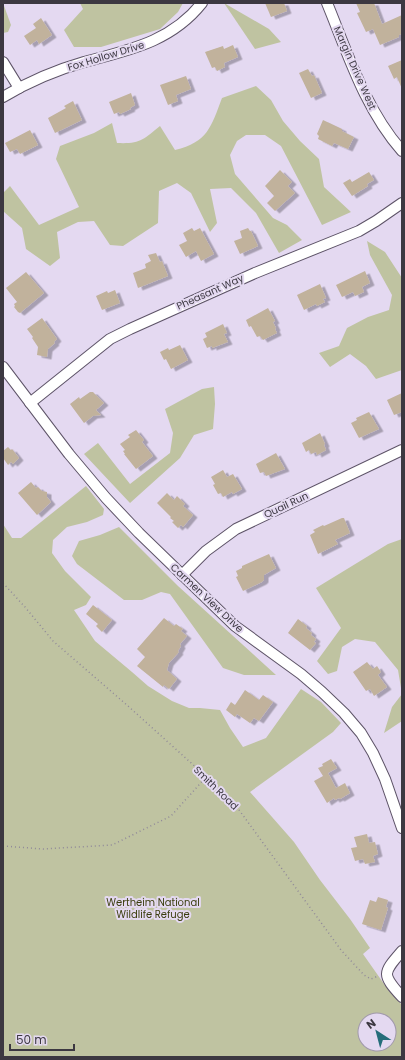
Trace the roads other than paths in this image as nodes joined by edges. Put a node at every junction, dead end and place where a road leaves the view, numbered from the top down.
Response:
1 (202, 3) edge
2 (327, 3) edge
3 (3, 62) edge
4 (19, 88) junction
5 (3, 97) edge
6 (402, 151) edge
7 (402, 203) edge
8 (3, 367) edge
9 (30, 403) junction
10 (402, 450) edge
11 (182, 575) junction
12 (402, 826) edge
13 (402, 951) edge
14 (402, 997) edge

1 - 4 street, Fox Hollow Drive
2 - 6 street, Margin Drive West
3 - 4 street
4 - 5 street, Fox Hollow Drive
7 - 9 street, Pheasant Way
8 - 9 street, Carmen View Drive
9 - 11 street, Carmen View Drive
10 - 11 street, Quail Run
11 - 12 street, Carmen View Drive
13 - 14 street

